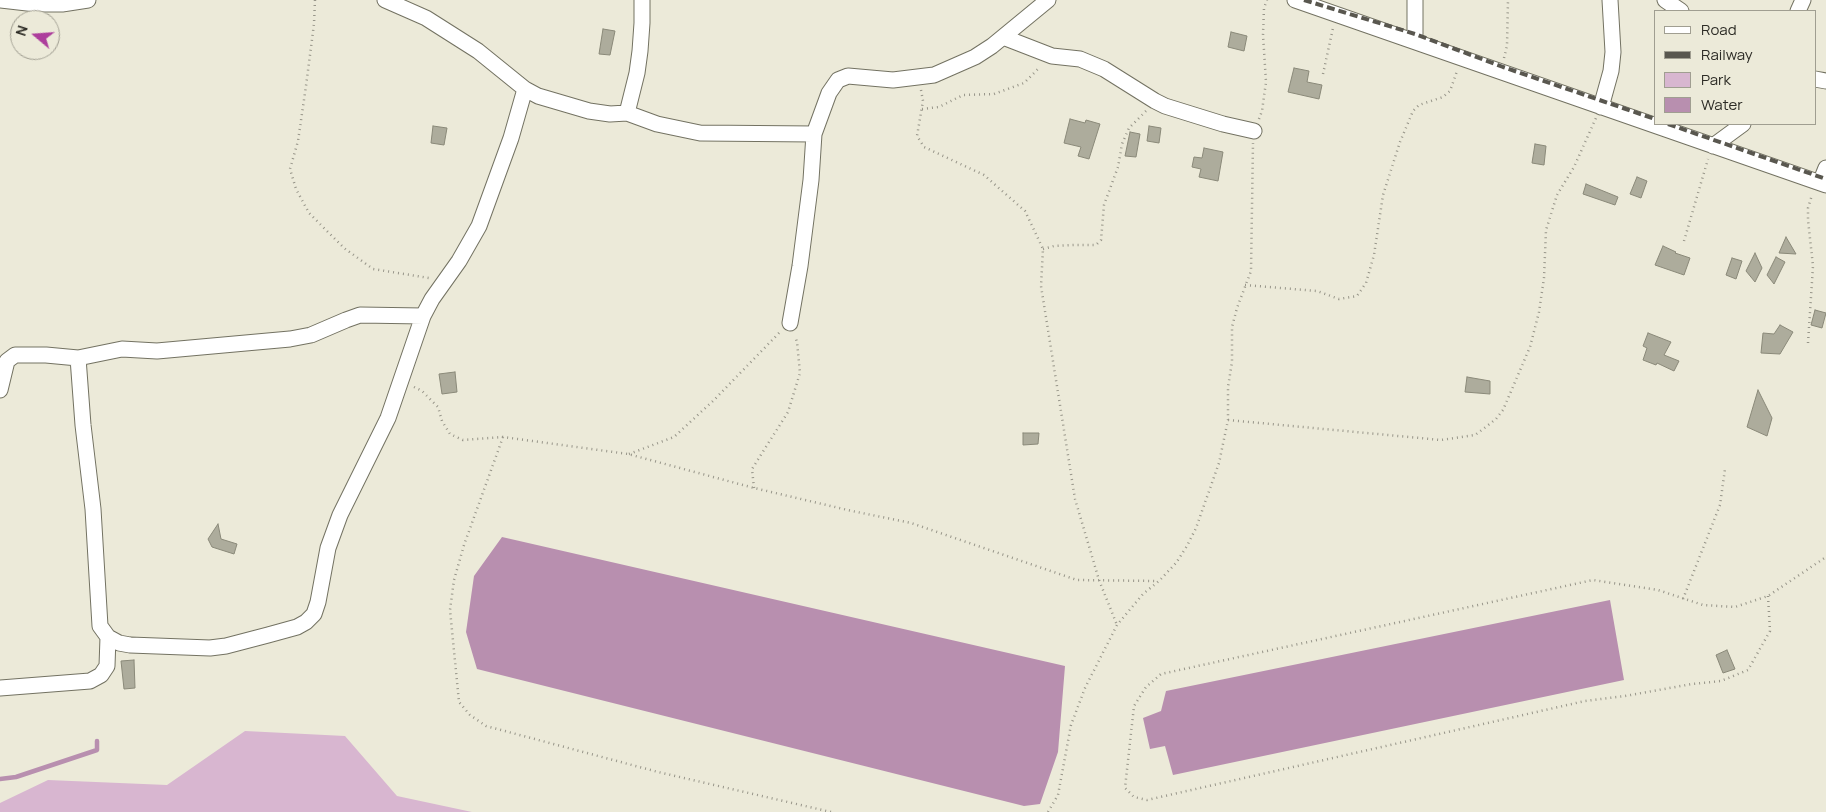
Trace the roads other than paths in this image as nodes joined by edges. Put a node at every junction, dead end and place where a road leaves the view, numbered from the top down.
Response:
1 (1, 0) edge
2 (88, 0) edge
3 (385, 0) edge
4 (642, 0) edge
5 (1048, 0) edge
6 (1295, 0) edge
7 (1415, 0) edge
8 (1610, 0) edge
9 (1665, 0) edge
10 (1680, 10) edge
11 (1003, 37) junction
12 (1411, 40) junction
13 (525, 89) junction
14 (1601, 107) junction
15 (627, 112) junction
16 (1742, 125) edge
17 (1254, 130) dead end
18 (814, 134) junction
19 (1713, 146) junction
20 (1826, 168) edge
21 (1822, 184) edge
22 (423, 316) junction
23 (790, 323) road end
24 (78, 358) junction
25 (0, 390) edge
26 (108, 637) junction
27 (0, 688) edge

1 - 2 street
3 - 13 street
4 - 15 street
5 - 11 street
6 - 12 street
7 - 12 street
8 - 14 street
9 - 10 street
11 - 17 street
11 - 18 street
12 - 14 street
13 - 15 street
13 - 22 street
14 - 19 street
15 - 18 street
16 - 19 street
18 - 23 street
19 - 21 street
20 - 21 street
22 - 24 street
22 - 26 street
24 - 25 street
24 - 26 street
26 - 27 street

